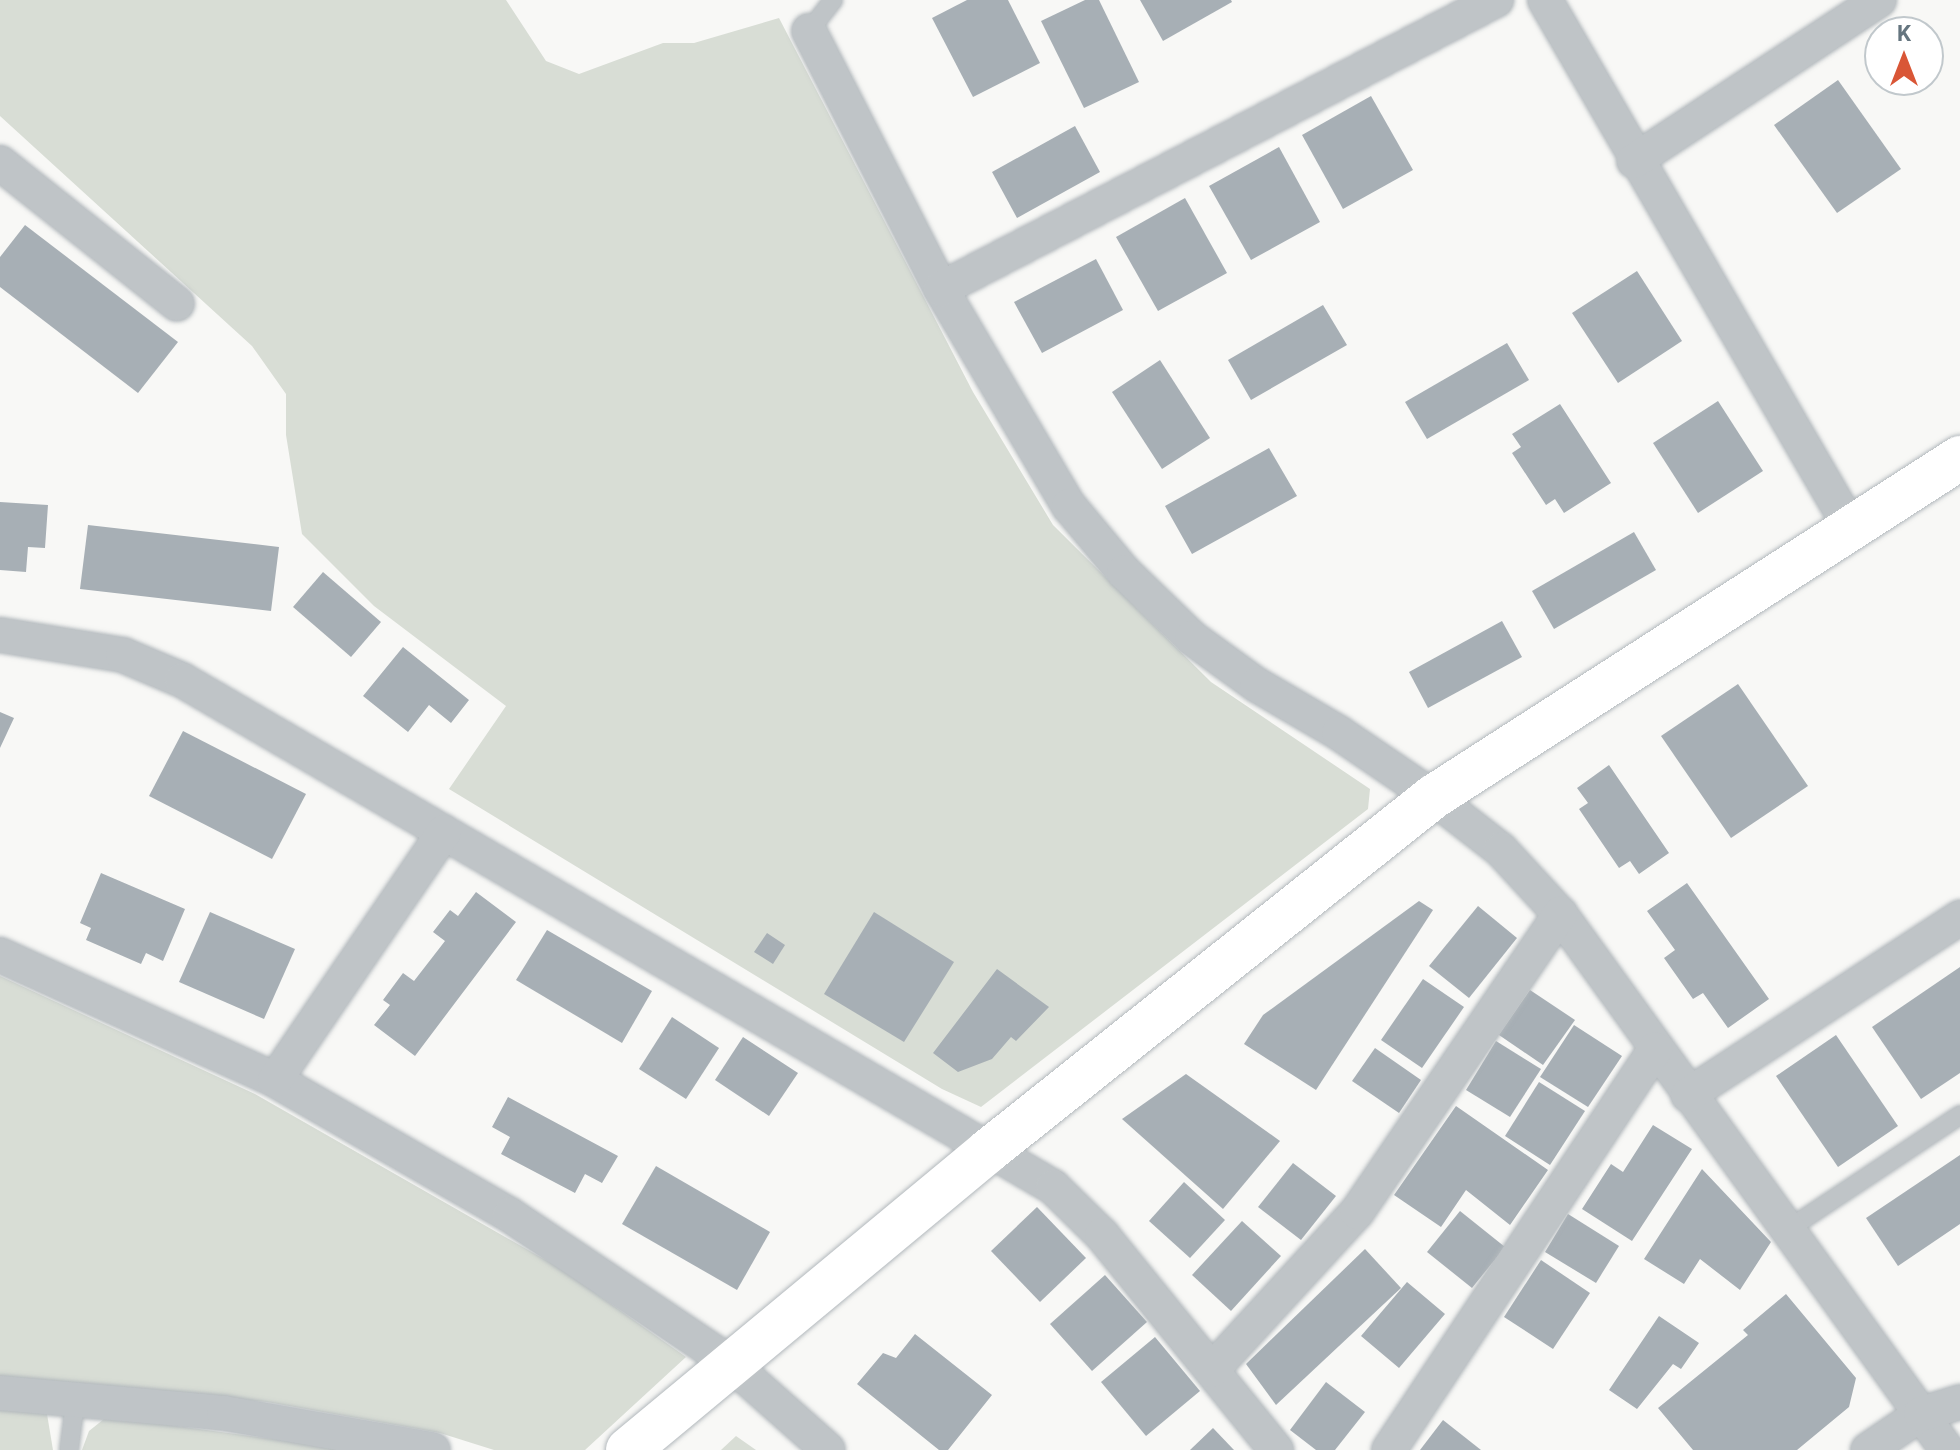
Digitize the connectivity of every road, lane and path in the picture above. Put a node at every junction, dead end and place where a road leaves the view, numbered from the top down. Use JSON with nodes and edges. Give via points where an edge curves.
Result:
{"nodes":[{"id":1,"x":833,"y":0,"type":"edge"},
{"id":2,"x":1496,"y":0,"type":"edge"},
{"id":3,"x":1545,"y":0,"type":"edge"},
{"id":4,"x":1879,"y":0,"type":"edge"},
{"id":5,"x":809,"y":31,"type":"joint"},
{"id":6,"x":1634,"y":161,"type":"junction"},
{"id":7,"x":0,"y":163,"type":"edge"},
{"id":8,"x":941,"y":289,"type":"junction"},
{"id":9,"x":177,"y":304,"type":"dead end"},
{"id":10,"x":1960,"y":458,"type":"edge"},
{"id":11,"x":1852,"y":530,"type":"junction"},
{"id":12,"x":0,"y":635,"type":"edge"},
{"id":13,"x":1433,"y":797,"type":"junction"},
{"id":14,"x":444,"y":832,"type":"junction"},
{"id":15,"x":1560,"y":914,"type":"junction"},
{"id":16,"x":1960,"y":918,"type":"edge"},
{"id":17,"x":0,"y":955,"type":"edge"},
{"id":18,"x":1655,"y":1049,"type":"junction"},
{"id":19,"x":275,"y":1080,"type":"junction"},
{"id":20,"x":1688,"y":1095,"type":"junction"},
{"id":21,"x":1960,"y":1115,"type":"edge"},
{"id":22,"x":988,"y":1151,"type":"junction"},
{"id":23,"x":1787,"y":1230,"type":"junction"},
{"id":24,"x":729,"y":1362,"type":"junction"},
{"id":25,"x":1212,"y":1370,"type":"junction"},
{"id":26,"x":0,"y":1393,"type":"edge"},
{"id":27,"x":1960,"y":1402,"type":"edge"},
{"id":28,"x":75,"y":1403,"type":"junction"},
{"id":29,"x":1921,"y":1414,"type":"junction"},
{"id":30,"x":69,"y":1450,"type":"edge"},
{"id":31,"x":433,"y":1450,"type":"edge"},
{"id":32,"x":628,"y":1450,"type":"edge"},
{"id":33,"x":828,"y":1450,"type":"edge"},
{"id":34,"x":1276,"y":1450,"type":"edge"},
{"id":35,"x":1389,"y":1450,"type":"edge"},
{"id":36,"x":1868,"y":1450,"type":"edge"},
{"id":37,"x":1947,"y":1450,"type":"edge"}],
"edges":[{"from":1,"to":5,"type":"lane"},
{"from":2,"to":8,"type":"street"},
{"from":3,"to":6,"type":"street"},
{"from":4,"to":6,"type":"street"},
{"from":5,"to":8,"type":"street"},
{"from":6,"to":11,"type":"street"},
{"from":7,"to":9,"type":"street"},
{"from":8,"to":13,"type":"street","via":[[1069,506],[1124,572],[1192,638]]},
{"from":10,"to":11,"type":"street"},
{"from":11,"to":13,"type":"street"},
{"from":12,"to":14,"type":"street","via":[[123,655],[182,680]]},
{"from":13,"to":15,"type":"street","via":[[1501,850]]},
{"from":13,"to":22,"type":"street"},
{"from":14,"to":19,"type":"street"},
{"from":14,"to":22,"type":"street"},
{"from":15,"to":18,"type":"street"},
{"from":15,"to":25,"type":"street","via":[[1357,1212]]},
{"from":16,"to":20,"type":"street"},
{"from":17,"to":19,"type":"street"},
{"from":18,"to":20,"type":"street"},
{"from":18,"to":35,"type":"street"},
{"from":19,"to":24,"type":"street","via":[[510,1215]]},
{"from":20,"to":23,"type":"street"},
{"from":21,"to":23,"type":"lane"},
{"from":22,"to":24,"type":"street"},
{"from":22,"to":25,"type":"street","via":[[1063,1197],[1102,1235]]},
{"from":23,"to":29,"type":"street"},
{"from":24,"to":32,"type":"street"},
{"from":24,"to":33,"type":"street"},
{"from":25,"to":34,"type":"street"},
{"from":26,"to":28,"type":"street"},
{"from":27,"to":29,"type":"street"},
{"from":28,"to":30,"type":"lane"},
{"from":28,"to":31,"type":"street","via":[[224,1413]]},
{"from":29,"to":36,"type":"street"},
{"from":29,"to":37,"type":"street"}]}
